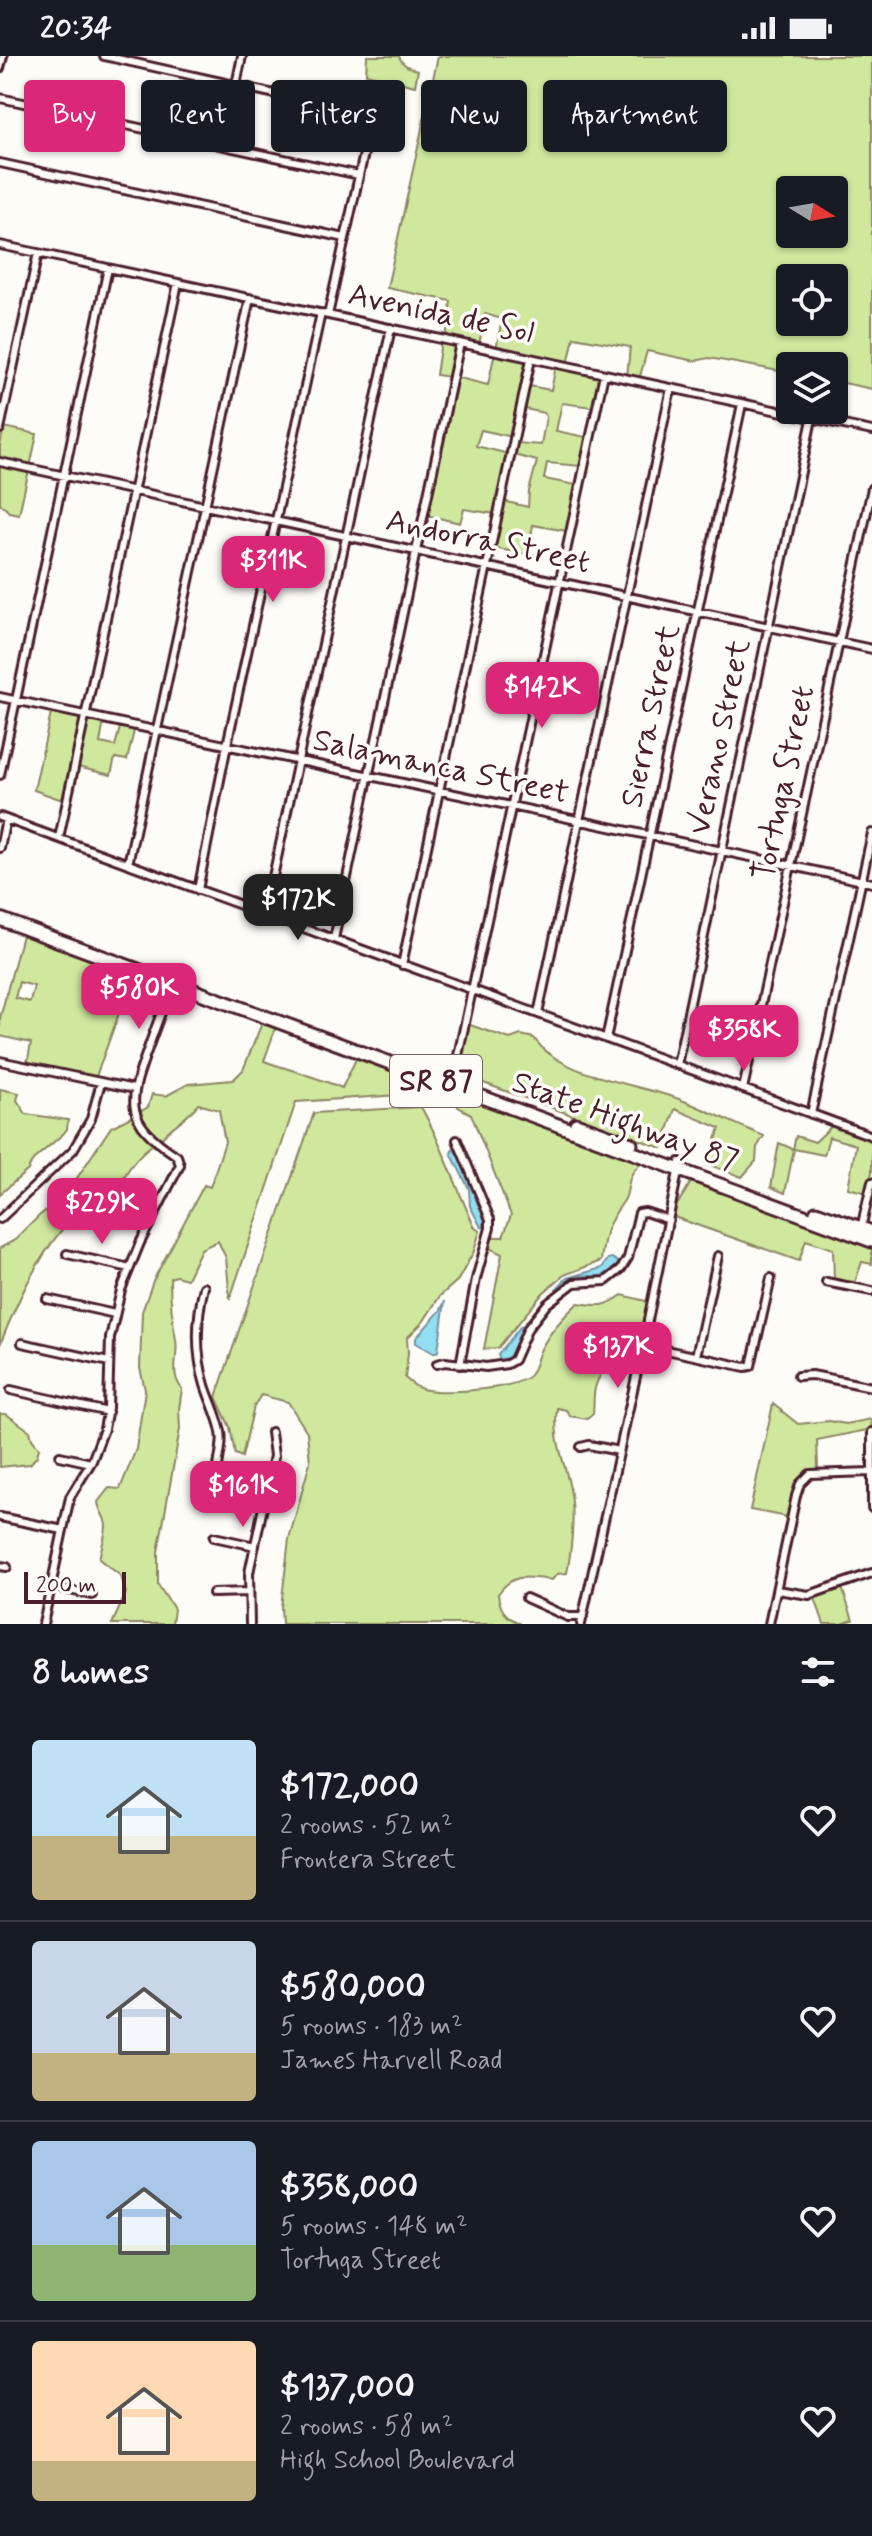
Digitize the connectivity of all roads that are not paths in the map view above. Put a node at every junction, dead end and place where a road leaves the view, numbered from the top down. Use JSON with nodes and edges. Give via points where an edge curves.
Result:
{"nodes":[{"id":1,"x":3,"y":56,"type":"edge"},
{"id":2,"x":104,"y":56,"type":"edge"},
{"id":3,"x":240,"y":56,"type":"edge"},
{"id":4,"x":0,"y":68,"type":"edge"},
{"id":5,"x":215,"y":80,"type":"edge"},
{"id":6,"x":235,"y":80,"type":"edge"},
{"id":7,"x":255,"y":89,"type":"edge"},
{"id":8,"x":0,"y":98,"type":"edge"},
{"id":9,"x":0,"y":163,"type":"edge"},
{"id":10,"x":359,"y":175,"type":"junction"},
{"id":11,"x":345,"y":238,"type":"junction"},
{"id":12,"x":0,"y":245,"type":"edge"},
{"id":13,"x":38,"y":253,"type":"junction"},
{"id":14,"x":108,"y":268,"type":"junction"},
{"id":15,"x":178,"y":283,"type":"junction"},
{"id":16,"x":250,"y":298,"type":"junction"},
{"id":17,"x":325,"y":314,"type":"junction"},
{"id":18,"x":391,"y":328,"type":"junction"},
{"id":19,"x":460,"y":343,"type":"junction"},
{"id":20,"x":531,"y":359,"type":"junction"},
{"id":21,"x":604,"y":374,"type":"junction"},
{"id":22,"x":671,"y":388,"type":"junction"},
{"id":23,"x":742,"y":404,"type":"junction"},
{"id":24,"x":776,"y":411,"type":"edge"},
{"id":25,"x":811,"y":424,"type":"edge"},
{"id":26,"x":837,"y":424,"type":"edge"},
{"id":27,"x":0,"y":429,"type":"edge"},
{"id":28,"x":872,"y":431,"type":"edge"},
{"id":29,"x":0,"y":462,"type":"edge"},
{"id":30,"x":64,"y":475,"type":"junction"},
{"id":31,"x":872,"y":488,"type":"edge"},
{"id":32,"x":134,"y":491,"type":"junction"},
{"id":33,"x":205,"y":506,"type":"junction"},
{"id":34,"x":276,"y":522,"type":"junction"},
{"id":35,"x":345,"y":536,"type":"junction"},
{"id":36,"x":416,"y":552,"type":"junction"},
{"id":37,"x":487,"y":567,"type":"junction"},
{"id":38,"x":558,"y":582,"type":"junction"},
{"id":39,"x":628,"y":597,"type":"junction"},
{"id":40,"x":698,"y":612,"type":"junction"},
{"id":41,"x":768,"y":627,"type":"junction"},
{"id":42,"x":839,"y":643,"type":"junction"},
{"id":43,"x":872,"y":649,"type":"edge"},
{"id":44,"x":0,"y":697,"type":"edge"},
{"id":45,"x":16,"y":700,"type":"junction"},
{"id":46,"x":86,"y":715,"type":"junction"},
{"id":47,"x":157,"y":730,"type":"junction"},
{"id":48,"x":227,"y":745,"type":"junction"},
{"id":49,"x":298,"y":760,"type":"junction"},
{"id":50,"x":0,"y":775,"type":"edge"},
{"id":51,"x":368,"y":775,"type":"junction"},
{"id":52,"x":438,"y":790,"type":"junction"},
{"id":53,"x":511,"y":806,"type":"junction"},
{"id":54,"x":3,"y":818,"type":"edge"},
{"id":55,"x":579,"y":821,"type":"junction"},
{"id":56,"x":872,"y":833,"type":"edge"},
{"id":57,"x":650,"y":835,"type":"junction"},
{"id":58,"x":59,"y":838,"type":"junction"},
{"id":59,"x":0,"y":848,"type":"edge"},
{"id":60,"x":721,"y":851,"type":"junction"},
{"id":61,"x":128,"y":864,"type":"junction"},
{"id":62,"x":791,"y":866,"type":"junction"},
{"id":63,"x":862,"y":881,"type":"junction"},
{"id":64,"x":872,"y":883,"type":"edge"},
{"id":65,"x":198,"y":890,"type":"junction"},
{"id":66,"x":0,"y":911,"type":"edge"},
{"id":67,"x":265,"y":914,"type":"junction"},
{"id":68,"x":0,"y":919,"type":"edge"},
{"id":69,"x":334,"y":939,"type":"junction"},
{"id":70,"x":104,"y":951,"type":"junction"},
{"id":71,"x":402,"y":965,"type":"junction"},
{"id":72,"x":173,"y":984,"type":"junction"},
{"id":73,"x":471,"y":990,"type":"junction"},
{"id":74,"x":235,"y":1003,"type":"junction"},
{"id":75,"x":538,"y":1014,"type":"junction"},
{"id":76,"x":606,"y":1039,"type":"junction"},
{"id":77,"x":380,"y":1060,"type":"junction"},
{"id":78,"x":0,"y":1061,"type":"edge"},
{"id":79,"x":677,"y":1065,"type":"junction"},
{"id":80,"x":453,"y":1079,"type":"junction"},
{"id":81,"x":101,"y":1082,"type":"junction"},
{"id":82,"x":134,"y":1089,"type":"junction"},
{"id":83,"x":743,"y":1089,"type":"junction"},
{"id":84,"x":811,"y":1114,"type":"junction"},
{"id":85,"x":535,"y":1117,"type":"junction"},
{"id":86,"x":872,"y":1136,"type":"edge"},
{"id":87,"x":457,"y":1140,"type":"dead end"},
{"id":88,"x":679,"y":1166,"type":"junction"},
{"id":89,"x":872,"y":1182,"type":"edge"},
{"id":90,"x":791,"y":1210,"type":"junction"},
{"id":91,"x":0,"y":1219,"type":"edge"},
{"id":92,"x":669,"y":1220,"type":"junction"},
{"id":93,"x":866,"y":1230,"type":"edge"},
{"id":94,"x":872,"y":1241,"type":"edge"},
{"id":95,"x":67,"y":1254,"type":"dead end"},
{"id":96,"x":718,"y":1256,"type":"dead end"},
{"id":97,"x":130,"y":1268,"type":"junction"},
{"id":98,"x":771,"y":1278,"type":"dead end"},
{"id":99,"x":826,"y":1282,"type":"dead end"},
{"id":100,"x":204,"y":1287,"type":"dead end"},
{"id":101,"x":872,"y":1291,"type":"edge"},
{"id":102,"x":47,"y":1299,"type":"dead end"},
{"id":103,"x":115,"y":1314,"type":"junction"},
{"id":104,"x":22,"y":1343,"type":"dead end"},
{"id":105,"x":643,"y":1345,"type":"junction"},
{"id":106,"x":696,"y":1356,"type":"junction"},
{"id":107,"x":109,"y":1362,"type":"junction"},
{"id":108,"x":437,"y":1364,"type":"dead end"},
{"id":109,"x":460,"y":1365,"type":"junction"},
{"id":110,"x":798,"y":1376,"type":"dead end"},
{"id":111,"x":872,"y":1387,"type":"edge"},
{"id":112,"x":11,"y":1390,"type":"dead end"},
{"id":113,"x":108,"y":1412,"type":"junction"},
{"id":114,"x":271,"y":1432,"type":"dead end"},
{"id":115,"x":872,"y":1432,"type":"edge"},
{"id":116,"x":581,"y":1447,"type":"dead end"},
{"id":117,"x":619,"y":1451,"type":"junction"},
{"id":118,"x":60,"y":1456,"type":"dead end"},
{"id":119,"x":91,"y":1463,"type":"junction"},
{"id":120,"x":871,"y":1472,"type":"edge"},
{"id":121,"x":266,"y":1496,"type":"junction"},
{"id":122,"x":872,"y":1508,"type":"edge"},
{"id":123,"x":0,"y":1517,"type":"edge"},
{"id":124,"x":63,"y":1530,"type":"junction"},
{"id":125,"x":214,"y":1537,"type":"dead end"},
{"id":126,"x":255,"y":1546,"type":"junction"},
{"id":127,"x":872,"y":1573,"type":"edge"},
{"id":128,"x":51,"y":1586,"type":"junction"},
{"id":129,"x":777,"y":1590,"type":"junction"},
{"id":130,"x":249,"y":1592,"type":"junction"},
{"id":131,"x":213,"y":1593,"type":"dead end"},
{"id":132,"x":92,"y":1595,"type":"dead end"},
{"id":133,"x":526,"y":1598,"type":"dead end"},
{"id":134,"x":582,"y":1621,"type":"edge"},
{"id":135,"x":43,"y":1624,"type":"edge"},
{"id":136,"x":250,"y":1624,"type":"edge"},
{"id":137,"x":769,"y":1624,"type":"edge"}],
"edges":[{"from":1,"to":4,"type":"street"},
{"from":2,"to":5,"type":"street"},
{"from":3,"to":6,"type":"street"},
{"from":7,"to":10,"type":"street","via":[[370,115]]},
{"from":8,"to":10,"type":"street"},
{"from":9,"to":11,"type":"street"},
{"from":10,"to":11,"type":"street"},
{"from":11,"to":17,"type":"street"},
{"from":12,"to":13,"type":"street","name":"Avenida de Sol"},
{"from":13,"to":14,"type":"street","name":"Avenida de Sol"},
{"from":13,"to":27,"type":"street"},
{"from":14,"to":15,"type":"street","name":"Avenida de Sol"},
{"from":14,"to":30,"type":"street"},
{"from":15,"to":16,"type":"street","name":"Avenida de Sol"},
{"from":15,"to":32,"type":"street"},
{"from":16,"to":17,"type":"street","name":"Avenida de Sol"},
{"from":16,"to":33,"type":"street"},
{"from":17,"to":18,"type":"street","name":"Avenida de Sol"},
{"from":17,"to":34,"type":"street"},
{"from":18,"to":19,"type":"street","name":"Avenida de Sol"},
{"from":18,"to":35,"type":"street"},
{"from":19,"to":20,"type":"street","name":"Avenida de Sol"},
{"from":19,"to":36,"type":"street"},
{"from":20,"to":21,"type":"street","name":"Avenida de Sol"},
{"from":20,"to":37,"type":"street"},
{"from":21,"to":22,"type":"street","name":"Avenida de Sol"},
{"from":21,"to":38,"type":"street"},
{"from":22,"to":23,"type":"street","name":"Avenida de Sol"},
{"from":22,"to":39,"type":"street"},
{"from":23,"to":24,"type":"street","name":"Avenida de Sol"},
{"from":23,"to":40,"type":"street","name":"Sierra Street"},
{"from":25,"to":41,"type":"street","name":"Verano Street"},
{"from":26,"to":28,"type":"street","name":"Avenida de Sol"},
{"from":29,"to":30,"type":"street","name":"Andorra Street"},
{"from":30,"to":32,"type":"street","name":"Andorra Street"},
{"from":30,"to":45,"type":"street"},
{"from":31,"to":42,"type":"street","name":"Tortuga Street"},
{"from":32,"to":33,"type":"street","name":"Andorra Street"},
{"from":32,"to":46,"type":"street"},
{"from":33,"to":34,"type":"street","name":"Andorra Street"},
{"from":33,"to":47,"type":"street"},
{"from":34,"to":35,"type":"street","name":"Andorra Street"},
{"from":34,"to":48,"type":"street"},
{"from":35,"to":36,"type":"street","name":"Andorra Street"},
{"from":35,"to":49,"type":"street"},
{"from":36,"to":37,"type":"street","name":"Andorra Street"},
{"from":36,"to":51,"type":"street"},
{"from":37,"to":38,"type":"street","name":"Andorra Street"},
{"from":37,"to":52,"type":"street"},
{"from":38,"to":39,"type":"street","name":"Andorra Street"},
{"from":38,"to":53,"type":"street"},
{"from":39,"to":40,"type":"street","name":"Andorra Street"},
{"from":39,"to":55,"type":"street"},
{"from":40,"to":41,"type":"street","name":"Andorra Street"},
{"from":40,"to":57,"type":"street","name":"Sierra Street"},
{"from":41,"to":42,"type":"street","name":"Andorra Street"},
{"from":41,"to":60,"type":"street","name":"Verano Street"},
{"from":42,"to":43,"type":"street","name":"Andorra Street"},
{"from":42,"to":62,"type":"street","name":"Tortuga Street"},
{"from":44,"to":45,"type":"street","name":"Salamanca Street"},
{"from":45,"to":46,"type":"street","name":"Salamanca Street"},
{"from":45,"to":50,"type":"street"},
{"from":46,"to":47,"type":"street","name":"Salamanca Street"},
{"from":46,"to":58,"type":"street"},
{"from":47,"to":48,"type":"street","name":"Salamanca Street"},
{"from":47,"to":61,"type":"street"},
{"from":48,"to":49,"type":"street","name":"Salamanca Street"},
{"from":48,"to":65,"type":"street"},
{"from":49,"to":51,"type":"street","name":"Salamanca Street"},
{"from":49,"to":67,"type":"street"},
{"from":51,"to":52,"type":"street","name":"Salamanca Street"},
{"from":51,"to":69,"type":"street"},
{"from":52,"to":53,"type":"street","name":"Salamanca Street"},
{"from":52,"to":71,"type":"street"},
{"from":53,"to":55,"type":"street","name":"Salamanca Street"},
{"from":53,"to":73,"type":"street"},
{"from":54,"to":58,"type":"street"},
{"from":54,"to":59,"type":"street"},
{"from":55,"to":57,"type":"street","name":"Salamanca Street"},
{"from":55,"to":75,"type":"street"},
{"from":56,"to":63,"type":"street"},
{"from":57,"to":60,"type":"street","name":"Salamanca Street"},
{"from":57,"to":76,"type":"street","name":"Sierra Street"},
{"from":58,"to":61,"type":"street"},
{"from":60,"to":62,"type":"street","name":"Salamanca Street"},
{"from":60,"to":79,"type":"street","name":"Verano Street"},
{"from":61,"to":65,"type":"street"},
{"from":62,"to":63,"type":"street","name":"Salamanca Street"},
{"from":62,"to":83,"type":"street","name":"Tortuga Street"},
{"from":63,"to":64,"type":"street","name":"Salamanca Street"},
{"from":63,"to":84,"type":"street"},
{"from":65,"to":67,"type":"street"},
{"from":66,"to":70,"type":"highway","number":"SR 87"},
{"from":67,"to":69,"type":"street"},
{"from":68,"to":72,"type":"highway","name":"State Highway 87","number":"SR 87"},
{"from":69,"to":71,"type":"street"},
{"from":70,"to":72,"type":"street"},
{"from":70,"to":74,"type":"highway","number":"SR 87"},
{"from":71,"to":73,"type":"street"},
{"from":72,"to":74,"type":"highway","name":"State Highway 87","number":"SR 87"},
{"from":72,"to":82,"type":"street"},
{"from":73,"to":75,"type":"street"},
{"from":73,"to":80,"type":"street"},
{"from":74,"to":77,"type":"highway","name":"State Highway 87","number":"SR 87"},
{"from":74,"to":80,"type":"highway","number":"SR 87"},
{"from":75,"to":76,"type":"street"},
{"from":76,"to":79,"type":"street"},
{"from":77,"to":80,"type":"street"},
{"from":77,"to":85,"type":"highway","name":"State Highway 87","number":"SR 87"},
{"from":78,"to":81,"type":"street"},
{"from":79,"to":83,"type":"street"},
{"from":80,"to":85,"type":"street"},
{"from":80,"to":88,"type":"highway","number":"SR 87"},
{"from":81,"to":82,"type":"street"},
{"from":81,"to":91,"type":"street","via":[[91,1119],[73,1150]]},
{"from":82,"to":97,"type":"street","via":[[140,1120],[180,1165]]},
{"from":83,"to":84,"type":"street"},
{"from":84,"to":86,"type":"street"},
{"from":85,"to":88,"type":"highway","name":"State Highway 87","number":"SR 87"},
{"from":87,"to":109,"type":"street","via":[[490,1219]]},
{"from":88,"to":90,"type":"highway","name":"State Highway 87","number":"SR 87"},
{"from":88,"to":92,"type":"street"},
{"from":88,"to":93,"type":"highway","number":"SR 87"},
{"from":89,"to":93,"type":"street"},
{"from":90,"to":93,"type":"street"},
{"from":90,"to":94,"type":"highway","name":"State Highway 87","number":"SR 87"},
{"from":92,"to":105,"type":"street"},
{"from":92,"to":109,"type":"street","via":[[639,1213],[621,1269],[606,1281],[574,1283],[547,1304],[528,1328],[514,1360],[500,1366]]},
{"from":95,"to":97,"type":"street"},
{"from":96,"to":106,"type":"street"},
{"from":97,"to":103,"type":"street"},
{"from":98,"to":106,"type":"street","via":[[752,1363]]},
{"from":99,"to":101,"type":"street"},
{"from":100,"to":121,"type":"street","via":[[197,1344],[222,1435],[218,1479],[222,1487]]},
{"from":102,"to":103,"type":"street"},
{"from":103,"to":107,"type":"street"},
{"from":104,"to":107,"type":"street"},
{"from":105,"to":106,"type":"street"},
{"from":105,"to":117,"type":"street"},
{"from":107,"to":113,"type":"street"},
{"from":108,"to":109,"type":"street"},
{"from":110,"to":111,"type":"street"},
{"from":112,"to":113,"type":"street"},
{"from":113,"to":119,"type":"street"},
{"from":114,"to":121,"type":"street","via":[[274,1452]]},
{"from":115,"to":120,"type":"street"},
{"from":116,"to":117,"type":"street"},
{"from":117,"to":134,"type":"street"},
{"from":118,"to":119,"type":"street"},
{"from":119,"to":124,"type":"street","via":[[70,1497]]},
{"from":120,"to":122,"type":"street"},
{"from":120,"to":129,"type":"street","via":[[816,1472],[803,1480]]},
{"from":121,"to":126,"type":"street"},
{"from":123,"to":124,"type":"street"},
{"from":124,"to":128,"type":"street"},
{"from":125,"to":126,"type":"street"},
{"from":126,"to":130,"type":"street"},
{"from":127,"to":129,"type":"street","via":[[815,1594]]},
{"from":128,"to":132,"type":"street"},
{"from":128,"to":135,"type":"street"},
{"from":129,"to":137,"type":"street"},
{"from":130,"to":131,"type":"street"},
{"from":130,"to":136,"type":"street"},
{"from":133,"to":134,"type":"street"}]}
